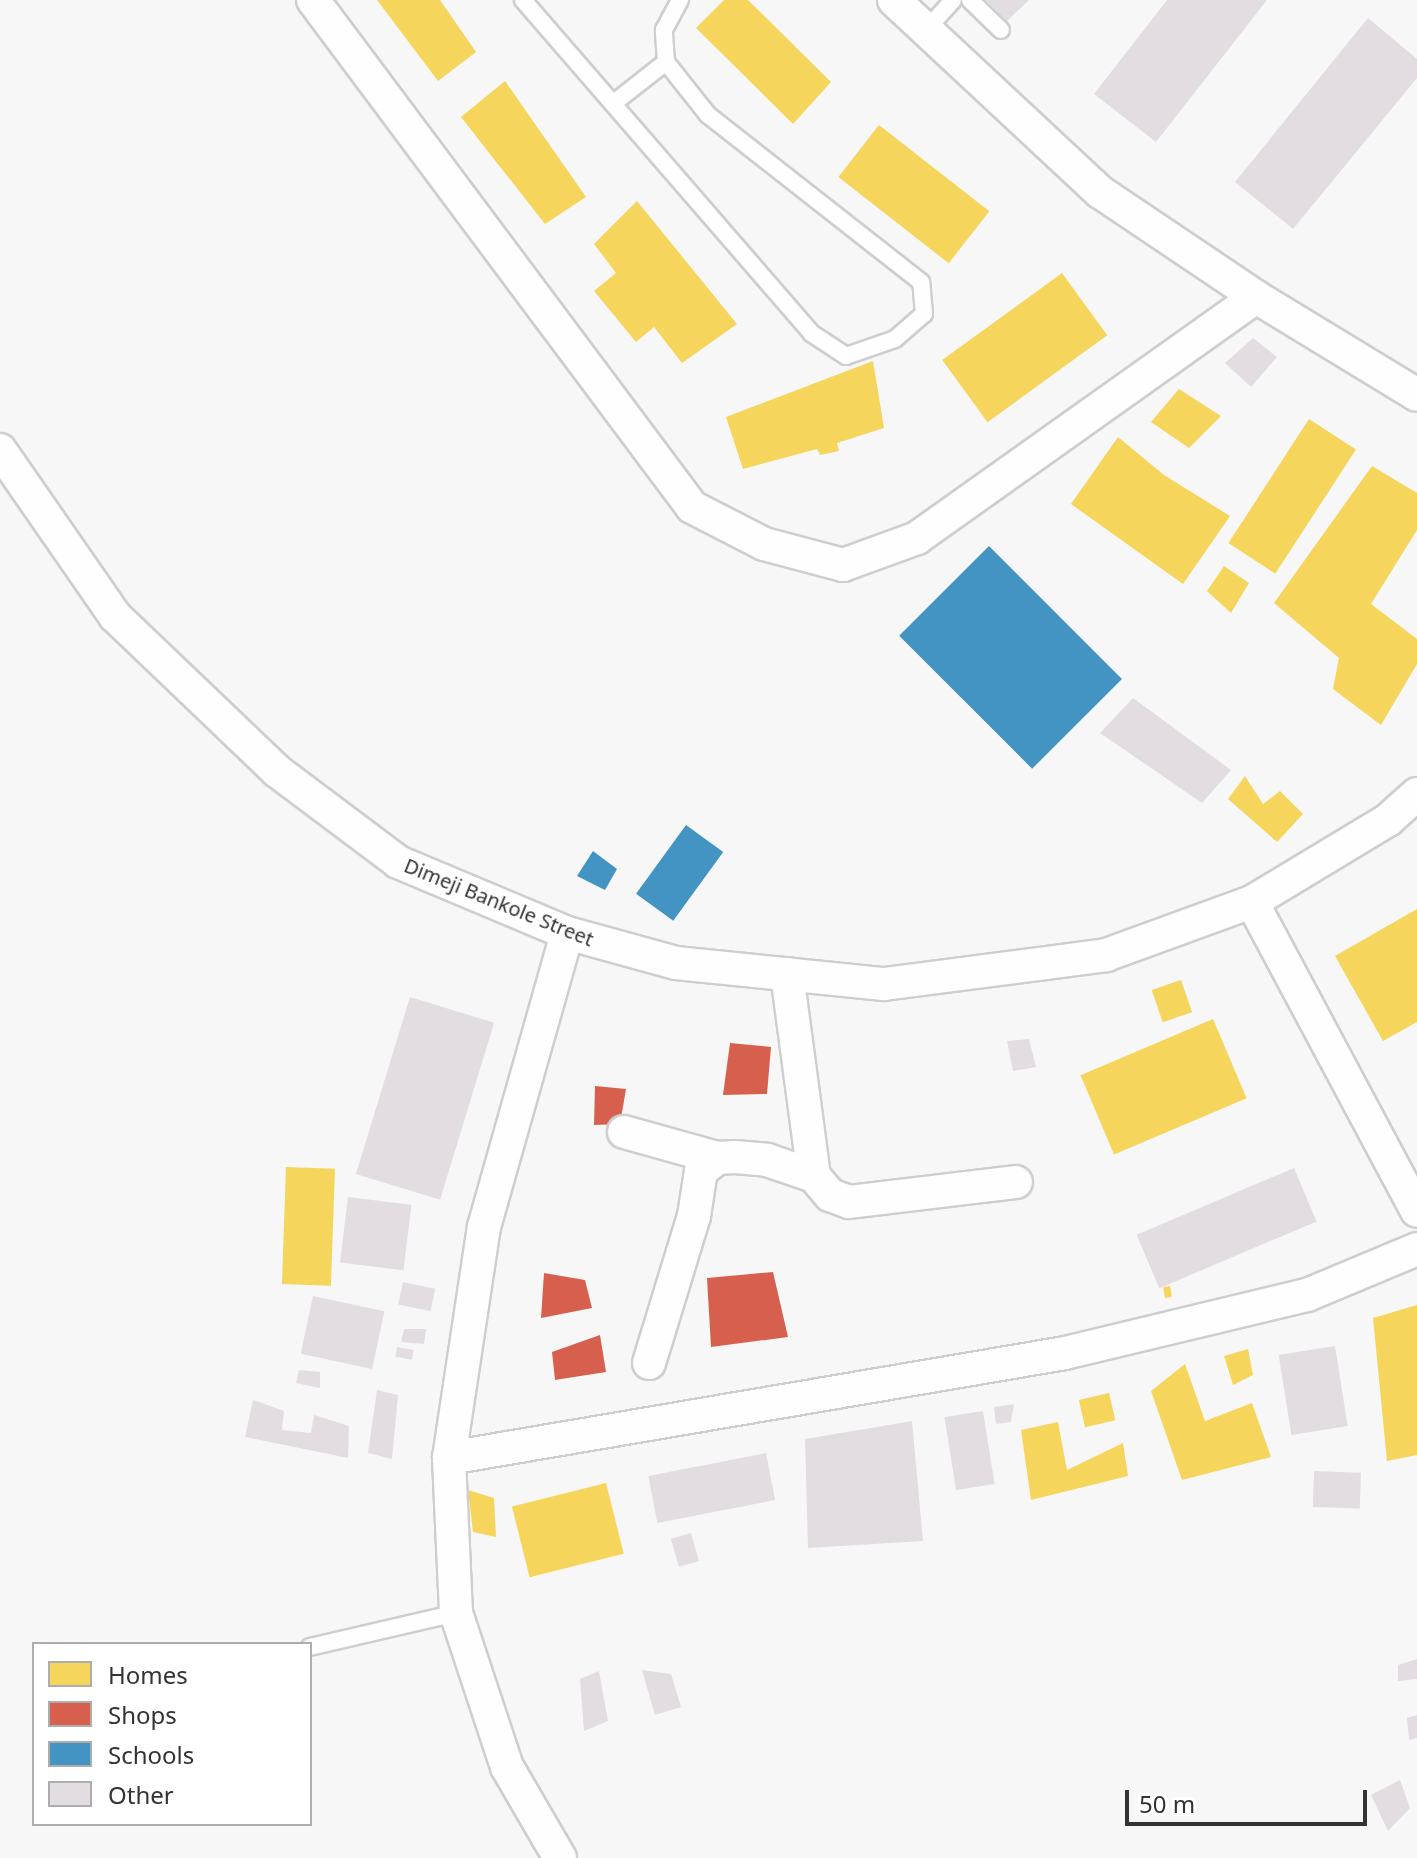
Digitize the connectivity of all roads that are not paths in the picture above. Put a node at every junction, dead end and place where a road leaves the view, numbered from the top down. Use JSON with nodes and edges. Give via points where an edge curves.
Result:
{"nodes":[{"id":1,"x":313,"y":0,"type":"edge"},
{"id":2,"x":523,"y":0,"type":"edge"},
{"id":3,"x":680,"y":0,"type":"edge"},
{"id":4,"x":894,"y":0,"type":"edge"},
{"id":5,"x":953,"y":0,"type":"edge"},
{"id":6,"x":970,"y":0,"type":"edge"},
{"id":7,"x":926,"y":30,"type":"junction"},
{"id":8,"x":1001,"y":30,"type":"dead end"},
{"id":9,"x":666,"y":62,"type":"junction"},
{"id":10,"x":615,"y":102,"type":"junction"},
{"id":11,"x":1256,"y":297,"type":"junction"},
{"id":12,"x":1417,"y":395,"type":"edge"},
{"id":13,"x":0,"y":450,"type":"edge"},
{"id":14,"x":1417,"y":794,"type":"edge"},
{"id":15,"x":1252,"y":902,"type":"junction"},
{"id":16,"x":567,"y":933,"type":"junction"},
{"id":17,"x":787,"y":974,"type":"junction"},
{"id":18,"x":624,"y":1132,"type":"dead end"},
{"id":19,"x":717,"y":1158,"type":"junction"},
{"id":20,"x":814,"y":1176,"type":"junction"},
{"id":21,"x":1016,"y":1182,"type":"dead end"},
{"id":22,"x":1417,"y":1211,"type":"edge"},
{"id":23,"x":1417,"y":1249,"type":"edge"},
{"id":24,"x":649,"y":1363,"type":"dead end"},
{"id":25,"x":449,"y":1458,"type":"junction"},
{"id":26,"x":456,"y":1613,"type":"junction"},
{"id":27,"x":312,"y":1647,"type":"edge"},
{"id":28,"x":560,"y":1858,"type":"edge"}],
"edges":[{"from":1,"to":11,"type":"street","via":[[692,507],[764,544],[843,565],[917,538]]},
{"from":2,"to":10,"type":"lane"},
{"from":3,"to":9,"type":"lane","via":[[664,30]]},
{"from":4,"to":7,"type":"street"},
{"from":5,"to":7,"type":"lane"},
{"from":6,"to":8,"type":"lane"},
{"from":7,"to":11,"type":"street","via":[[1100,192]]},
{"from":9,"to":10,"type":"lane"},
{"from":9,"to":10,"type":"lane","via":[[708,115],[921,282],[924,314],[895,339],[846,356],[811,333]]},
{"from":11,"to":12,"type":"street"},
{"from":13,"to":16,"type":"street","name":"Dimeji Bankole Street","via":[[115,616],[277,771],[398,862]]},
{"from":14,"to":15,"type":"street","name":"Dimeji Bankole Street","via":[[1388,820]]},
{"from":15,"to":17,"type":"street","name":"Dimeji Bankole Street","via":[[1106,955],[884,984]]},
{"from":15,"to":22,"type":"street"},
{"from":16,"to":17,"type":"street","name":"Dimeji Bankole Street","via":[[676,963]]},
{"from":16,"to":25,"type":"street","via":[[484,1227]]},
{"from":17,"to":20,"type":"street"},
{"from":18,"to":19,"type":"street"},
{"from":19,"to":20,"type":"street","via":[[767,1160]]},
{"from":19,"to":24,"type":"street","via":[[701,1171],[694,1216]]},
{"from":20,"to":21,"type":"street","via":[[830,1195],[849,1202]]},
{"from":23,"to":25,"type":"street","via":[[1307,1295],[1065,1353]]},
{"from":25,"to":26,"type":"street"},
{"from":26,"to":27,"type":"lane"},
{"from":26,"to":28,"type":"street","via":[[507,1767]]}]}
